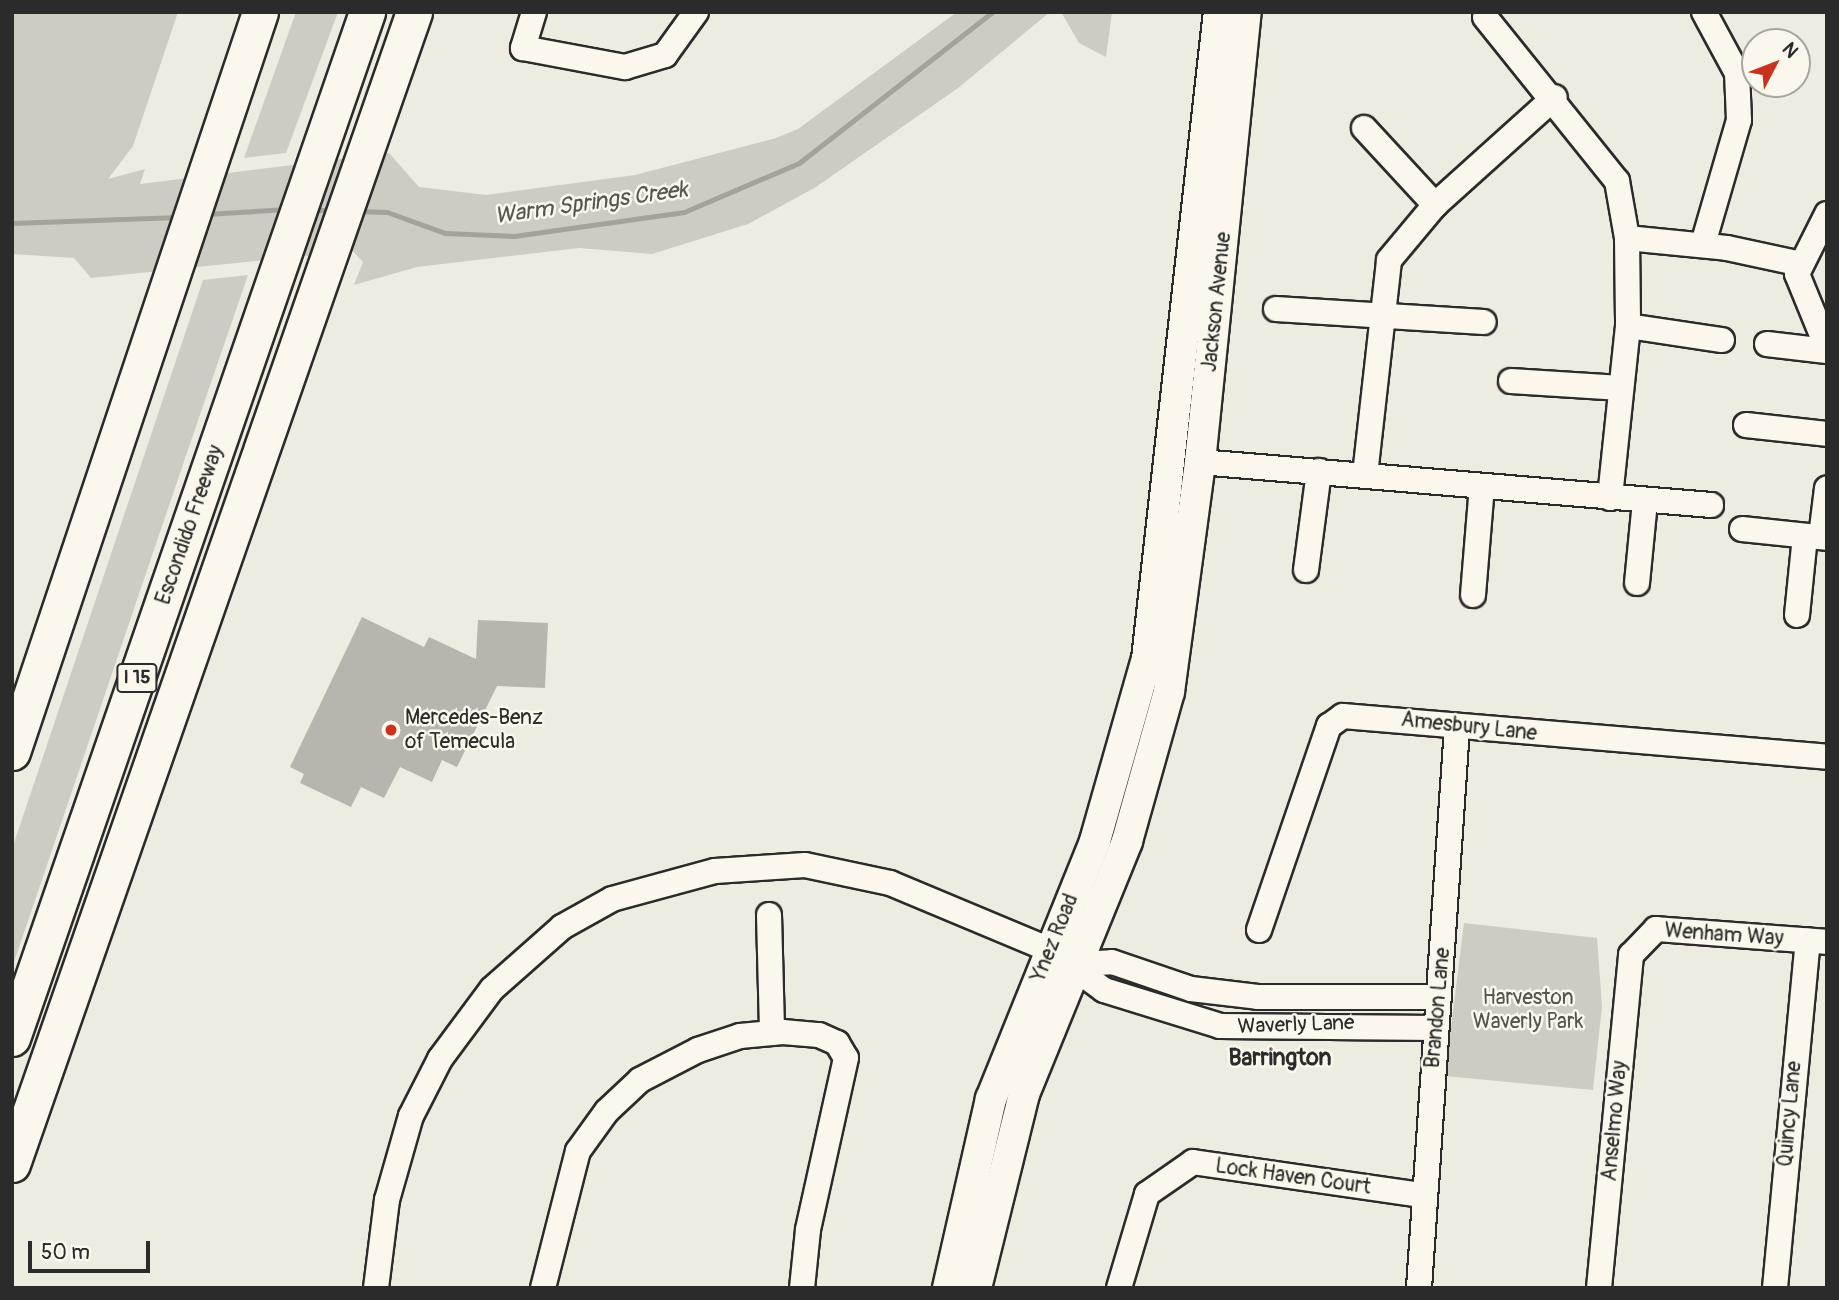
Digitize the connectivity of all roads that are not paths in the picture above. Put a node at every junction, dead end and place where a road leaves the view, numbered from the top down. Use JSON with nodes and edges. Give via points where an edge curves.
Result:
{"nodes":[{"id":1,"x":262,"y":12,"type":"edge"},
{"id":2,"x":367,"y":12,"type":"edge"},
{"id":3,"x":414,"y":12,"type":"edge"},
{"id":4,"x":534,"y":12,"type":"edge"},
{"id":5,"x":696,"y":12,"type":"edge"},
{"id":6,"x":1219,"y":12,"type":"edge"},
{"id":7,"x":1246,"y":12,"type":"edge"},
{"id":8,"x":1704,"y":12,"type":"edge"},
{"id":9,"x":1485,"y":17,"type":"dead end"},
{"id":10,"x":1555,"y":97,"type":"junction"},
{"id":11,"x":1364,"y":128,"type":"dead end"},
{"id":12,"x":1435,"y":205,"type":"junction"},
{"id":13,"x":1827,"y":214,"type":"edge"},
{"id":14,"x":1706,"y":235,"type":"junction"},
{"id":15,"x":1627,"y":238,"type":"junction"},
{"id":16,"x":1799,"y":269,"type":"junction"},
{"id":17,"x":1276,"y":309,"type":"dead end"},
{"id":18,"x":1201,"y":316,"type":"junction"},
{"id":19,"x":1380,"y":318,"type":"junction"},
{"id":20,"x":1483,"y":322,"type":"dead end"},
{"id":21,"x":1628,"y":326,"type":"junction"},
{"id":22,"x":1722,"y":340,"type":"dead end"},
{"id":23,"x":1767,"y":344,"type":"dead end"},
{"id":24,"x":1827,"y":349,"type":"edge"},
{"id":25,"x":1511,"y":381,"type":"dead end"},
{"id":26,"x":1621,"y":388,"type":"junction"},
{"id":27,"x":1746,"y":425,"type":"dead end"},
{"id":28,"x":1827,"y":434,"type":"edge"},
{"id":29,"x":1200,"y":462,"type":"junction"},
{"id":30,"x":1319,"y":471,"type":"junction"},
{"id":31,"x":1365,"y":475,"type":"junction"},
{"id":32,"x":1482,"y":486,"type":"junction"},
{"id":33,"x":1827,"y":488,"type":"edge"},
{"id":34,"x":1610,"y":498,"type":"junction"},
{"id":35,"x":1645,"y":501,"type":"junction"},
{"id":36,"x":1711,"y":505,"type":"dead end"},
{"id":37,"x":1742,"y":529,"type":"dead end"},
{"id":38,"x":1818,"y":537,"type":"edge"},
{"id":39,"x":1306,"y":570,"type":"dead end"},
{"id":40,"x":1637,"y":583,"type":"dead end"},
{"id":41,"x":1172,"y":589,"type":"junction"},
{"id":42,"x":1473,"y":595,"type":"dead end"},
{"id":43,"x":1797,"y":615,"type":"dead end"},
{"id":44,"x":1457,"y":728,"type":"junction"},
{"id":45,"x":12,"y":752,"type":"edge"},
{"id":46,"x":1827,"y":757,"type":"edge"},
{"id":47,"x":769,"y":915,"type":"dead end"},
{"id":48,"x":1259,"y":930,"type":"dead end"},
{"id":49,"x":1817,"y":942,"type":"edge"},
{"id":50,"x":1050,"y":950,"type":"junction"},
{"id":51,"x":1630,"y":955,"type":"joint"},
{"id":52,"x":1077,"y":964,"type":"junction"},
{"id":53,"x":1439,"y":997,"type":"junction"},
{"id":54,"x":1436,"y":1028,"type":"junction"},
{"id":55,"x":772,"y":1033,"type":"junction"},
{"id":56,"x":12,"y":1038,"type":"edge"},
{"id":57,"x":12,"y":1164,"type":"edge"},
{"id":58,"x":1422,"y":1195,"type":"junction"},
{"id":59,"x":376,"y":1288,"type":"edge"},
{"id":60,"x":543,"y":1288,"type":"edge"},
{"id":61,"x":802,"y":1288,"type":"edge"},
{"id":62,"x":948,"y":1288,"type":"edge"},
{"id":63,"x":976,"y":1288,"type":"edge"},
{"id":64,"x":1119,"y":1288,"type":"edge"},
{"id":65,"x":1419,"y":1288,"type":"edge"},
{"id":66,"x":1599,"y":1288,"type":"edge"},
{"id":67,"x":1775,"y":1288,"type":"edge"}],
"edges":[{"from":1,"to":45,"type":"highway"},
{"from":2,"to":56,"type":"highway","name":"Escondido Freeway","number":"I 15"},
{"from":3,"to":57,"type":"highway"},
{"from":4,"to":5,"type":"street","via":[[523,48],[625,66],[665,55]]},
{"from":6,"to":18,"type":"main road","name":"Jackson Avenue"},
{"from":7,"to":18,"type":"main road","name":"Jackson Avenue"},
{"from":8,"to":14,"type":"street","via":[[1737,73],[1739,120]]},
{"from":9,"to":10,"type":"street"},
{"from":10,"to":12,"type":"street"},
{"from":10,"to":15,"type":"street","via":[[1617,181]]},
{"from":11,"to":12,"type":"street"},
{"from":12,"to":19,"type":"street","via":[[1389,260]]},
{"from":13,"to":16,"type":"street"},
{"from":14,"to":15,"type":"street"},
{"from":14,"to":16,"type":"street"},
{"from":15,"to":21,"type":"street"},
{"from":16,"to":24,"type":"street"},
{"from":17,"to":19,"type":"street"},
{"from":18,"to":29,"type":"main road","name":"Jackson Avenue"},
{"from":18,"to":41,"type":"main road","name":"Jackson Avenue"},
{"from":19,"to":20,"type":"street"},
{"from":19,"to":31,"type":"street"},
{"from":21,"to":22,"type":"street"},
{"from":21,"to":26,"type":"street"},
{"from":23,"to":24,"type":"street"},
{"from":25,"to":26,"type":"street"},
{"from":26,"to":34,"type":"street"},
{"from":27,"to":28,"type":"street"},
{"from":29,"to":30,"type":"street"},
{"from":29,"to":41,"type":"main road","name":"Jackson Avenue"},
{"from":30,"to":31,"type":"street"},
{"from":30,"to":39,"type":"street"},
{"from":31,"to":32,"type":"street"},
{"from":32,"to":34,"type":"street"},
{"from":32,"to":42,"type":"street"},
{"from":33,"to":38,"type":"street"},
{"from":34,"to":35,"type":"street"},
{"from":35,"to":36,"type":"street"},
{"from":35,"to":40,"type":"street"},
{"from":37,"to":38,"type":"street"},
{"from":38,"to":43,"type":"street"},
{"from":41,"to":50,"type":"main road","name":"Ynez Road","via":[[1120,769]]},
{"from":41,"to":52,"type":"main road","name":"Ynez Road","via":[[1169,692],[1140,799]]},
{"from":44,"to":46,"type":"street","name":"Amesbury Lane"},
{"from":44,"to":48,"type":"street","name":"Amesbury Lane","via":[[1362,714],[1329,726]]},
{"from":44,"to":53,"type":"street","name":"Brandon Lane"},
{"from":47,"to":55,"type":"street"},
{"from":49,"to":51,"type":"street","name":"Wenham Way","via":[[1656,929]]},
{"from":49,"to":67,"type":"street","name":"Quincy Lane"},
{"from":50,"to":52,"type":"street"},
{"from":50,"to":59,"type":"street","via":[[933,898],[805,865],[715,871],[612,899],[562,927],[509,971],[440,1059],[399,1153]]},
{"from":50,"to":62,"type":"main road","name":"Ynez Road","via":[[991,1099]]},
{"from":51,"to":66,"type":"street","name":"Anselmo Way"},
{"from":52,"to":53,"type":"street","name":"Waverly Lane","via":[[1112,962],[1191,989],[1258,997]]},
{"from":52,"to":54,"type":"street","name":"Waverly Lane","via":[[1104,990],[1220,1026]]},
{"from":52,"to":63,"type":"main road","name":"Ynez Road","via":[[1020,1107]]},
{"from":53,"to":54,"type":"street","name":"Brandon Lane"},
{"from":54,"to":58,"type":"street","name":"Brandon Lane"},
{"from":55,"to":60,"type":"street","via":[[698,1050],[640,1080],[607,1111],[578,1151]]},
{"from":55,"to":61,"type":"street","via":[[819,1035],[837,1043],[846,1058],[808,1230]]},
{"from":58,"to":64,"type":"street","name":"Lock Haven Court","via":[[1193,1162],[1147,1194]]},
{"from":58,"to":65,"type":"street","name":"Brandon Lane"}]}
